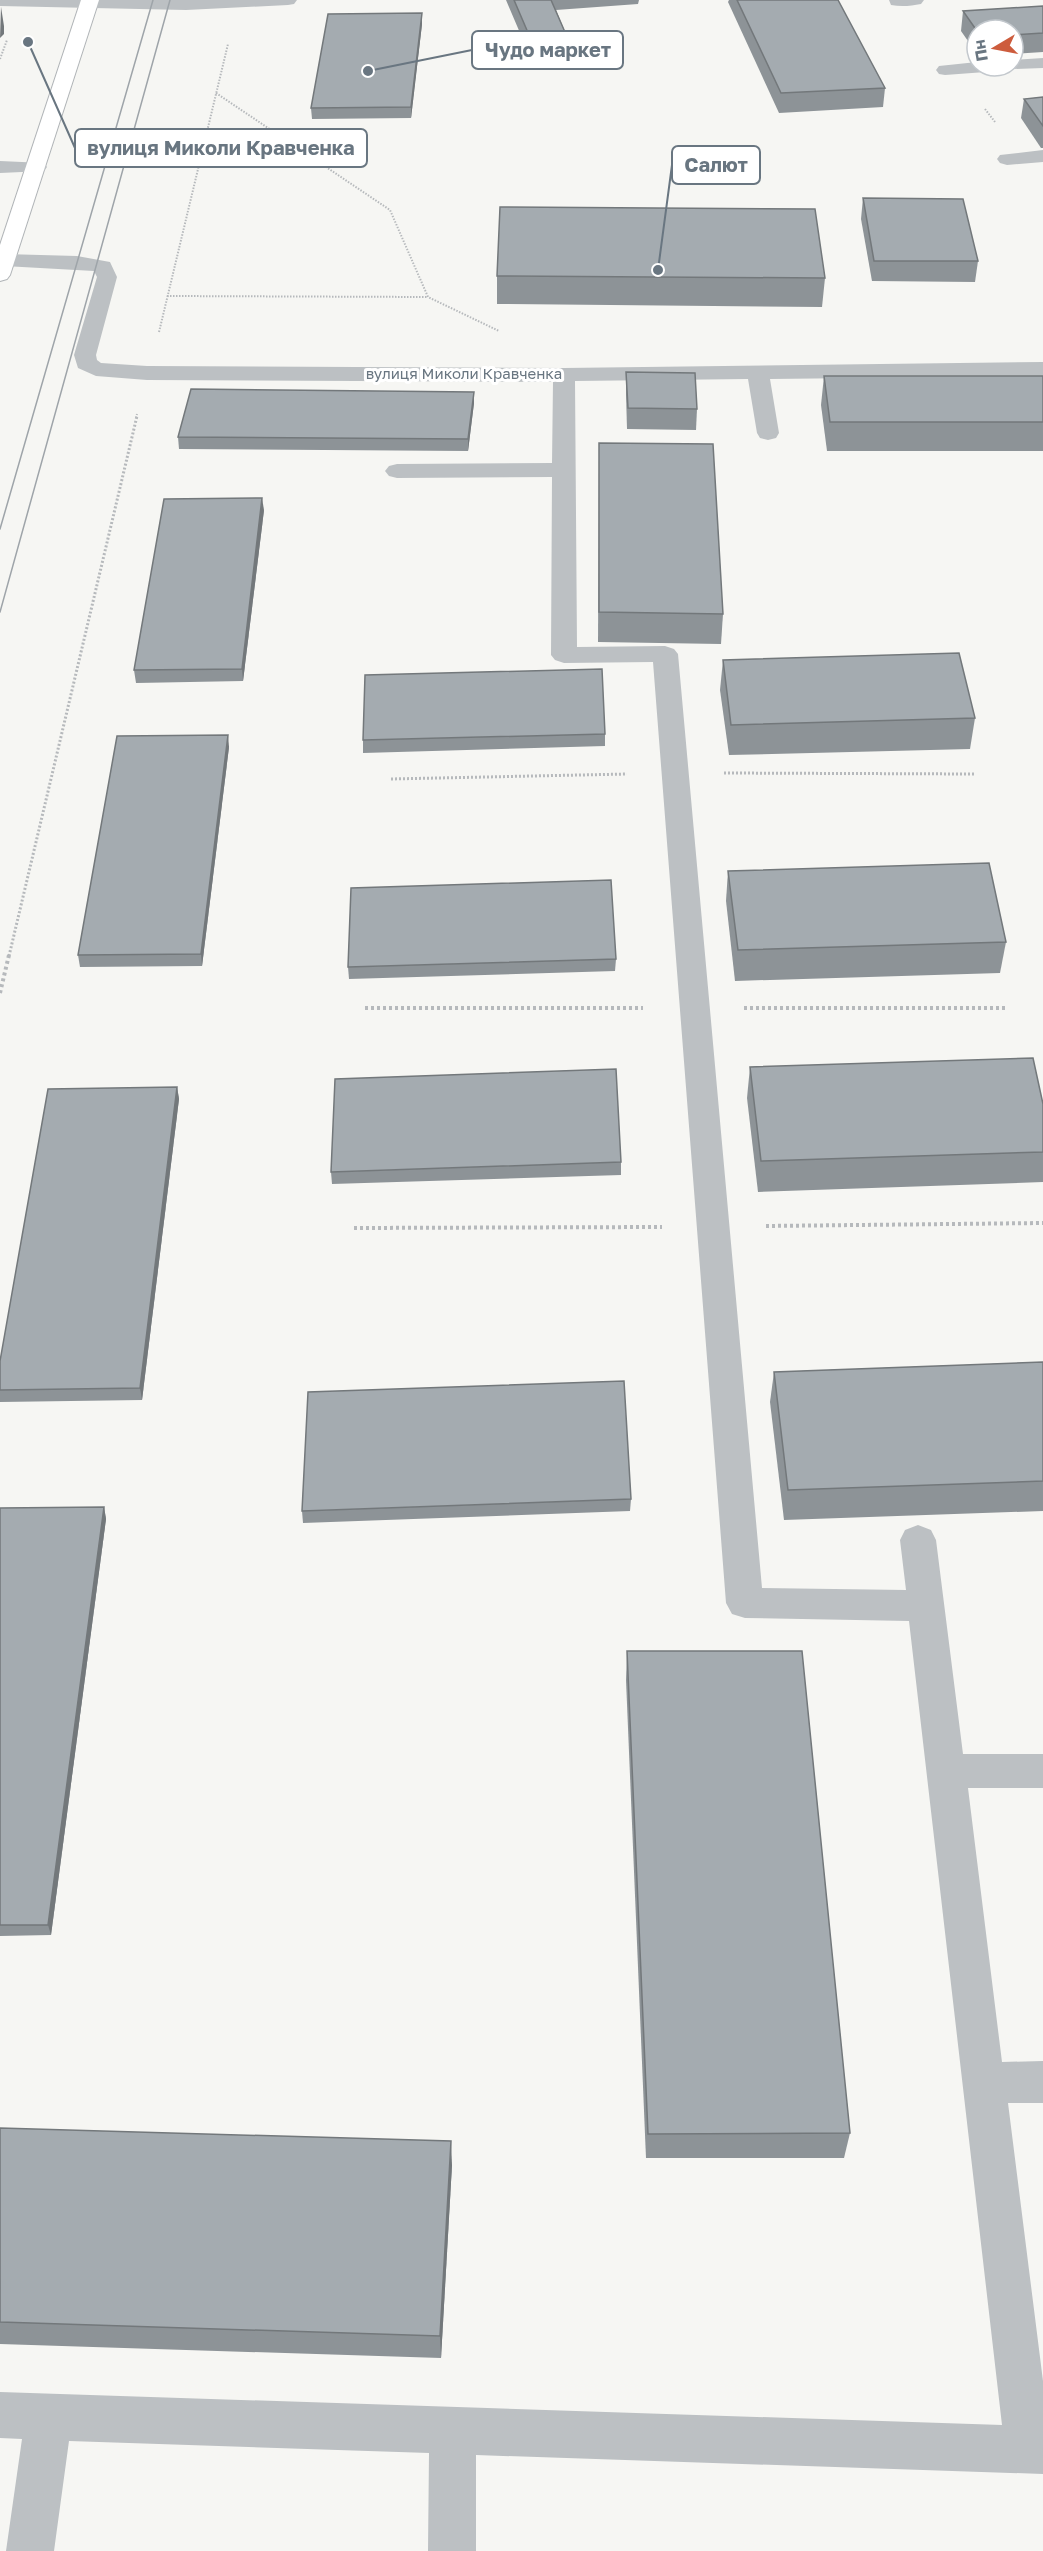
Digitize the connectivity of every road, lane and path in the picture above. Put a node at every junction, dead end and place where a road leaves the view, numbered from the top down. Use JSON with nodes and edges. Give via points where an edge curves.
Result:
{"nodes":[{"id":1,"x":288,"y":0,"type":"edge"},
{"id":2,"x":915,"y":0,"type":"edge"},
{"id":3,"x":0,"y":1,"type":"edge"},
{"id":4,"x":22,"y":1,"type":"edge"},
{"id":5,"x":90,"y":1,"type":"edge"},
{"id":6,"x":897,"y":1,"type":"edge"},
{"id":7,"x":238,"y":3,"type":"junction"},
{"id":8,"x":1043,"y":63,"type":"edge"},
{"id":9,"x":1025,"y":64,"type":"edge"},
{"id":10,"x":965,"y":69,"type":"edge"},
{"id":11,"x":945,"y":70,"type":"dead end"},
{"id":12,"x":216,"y":93,"type":"junction"},
{"id":13,"x":1043,"y":156,"type":"edge"},
{"id":14,"x":1007,"y":159,"type":"dead end"},
{"id":15,"x":0,"y":167,"type":"edge"},
{"id":16,"x":37,"y":167,"type":"junction"},
{"id":17,"x":2,"y":268,"type":"edge"},
{"id":18,"x":167,"y":296,"type":"junction"},
{"id":19,"x":428,"y":297,"type":"junction"},
{"id":20,"x":507,"y":334,"type":"dead end"},
{"id":21,"x":1043,"y":369,"type":"edge"},
{"id":22,"x":147,"y":373,"type":"junction"},
{"id":23,"x":758,"y":373,"type":"junction"},
{"id":24,"x":564,"y":375,"type":"junction"},
{"id":25,"x":768,"y":433,"type":"dead end"},
{"id":26,"x":565,"y":470,"type":"junction"},
{"id":27,"x":397,"y":471,"type":"dead end"},
{"id":28,"x":0,"y":993,"type":"edge"},
{"id":29,"x":918,"y":1540,"type":"dead end"},
{"id":30,"x":926,"y":1606,"type":"junction"},
{"id":31,"x":946,"y":1771,"type":"junction"},
{"id":32,"x":1043,"y":1771,"type":"edge"},
{"id":33,"x":1043,"y":2082,"type":"edge"},
{"id":34,"x":983,"y":2083,"type":"junction"},
{"id":35,"x":0,"y":2415,"type":"edge"},
{"id":36,"x":50,"y":2416,"type":"junction"},
{"id":37,"x":453,"y":2430,"type":"junction"},
{"id":38,"x":1035,"y":2449,"type":"edge"},
{"id":39,"x":30,"y":2551,"type":"edge"},
{"id":40,"x":452,"y":2551,"type":"edge"}],
"edges":[{"from":1,"to":7,"type":"street"},
{"from":2,"to":6,"type":"street"},
{"from":3,"to":4,"type":"street"},
{"from":4,"to":5,"type":"street"},
{"from":5,"to":7,"type":"street"},
{"from":5,"to":16,"type":"main road"},
{"from":7,"to":12,"type":"path"},
{"from":8,"to":9,"type":"street"},
{"from":10,"to":11,"type":"street"},
{"from":12,"to":18,"type":"path"},
{"from":12,"to":19,"type":"path","via":[[390,210]]},
{"from":13,"to":14,"type":"street"},
{"from":15,"to":16,"type":"street"},
{"from":16,"to":17,"type":"main road"},
{"from":17,"to":22,"type":"street","name":"вулиця Миколи Кравченка","via":[[77,262],[103,266],[107,277],[86,363],[96,369]]},
{"from":18,"to":19,"type":"path"},
{"from":18,"to":22,"type":"path"},
{"from":19,"to":20,"type":"path"},
{"from":21,"to":23,"type":"street","name":"вулиця Миколи Кравченка"},
{"from":22,"to":24,"type":"street","name":"вулиця Миколи Кравченка"},
{"from":22,"to":28,"type":"path"},
{"from":23,"to":24,"type":"street","name":"вулиця Миколи Кравченка"},
{"from":23,"to":25,"type":"street"},
{"from":24,"to":26,"type":"street"},
{"from":26,"to":27,"type":"street"},
{"from":26,"to":30,"type":"street","via":[[564,655],[665,654],[745,1603]]},
{"from":29,"to":30,"type":"street"},
{"from":30,"to":31,"type":"street"},
{"from":31,"to":32,"type":"street"},
{"from":31,"to":34,"type":"street"},
{"from":33,"to":34,"type":"street"},
{"from":34,"to":38,"type":"street"},
{"from":35,"to":36,"type":"street"},
{"from":36,"to":37,"type":"street"},
{"from":36,"to":39,"type":"street"},
{"from":37,"to":38,"type":"street"},
{"from":37,"to":40,"type":"street"}]}
